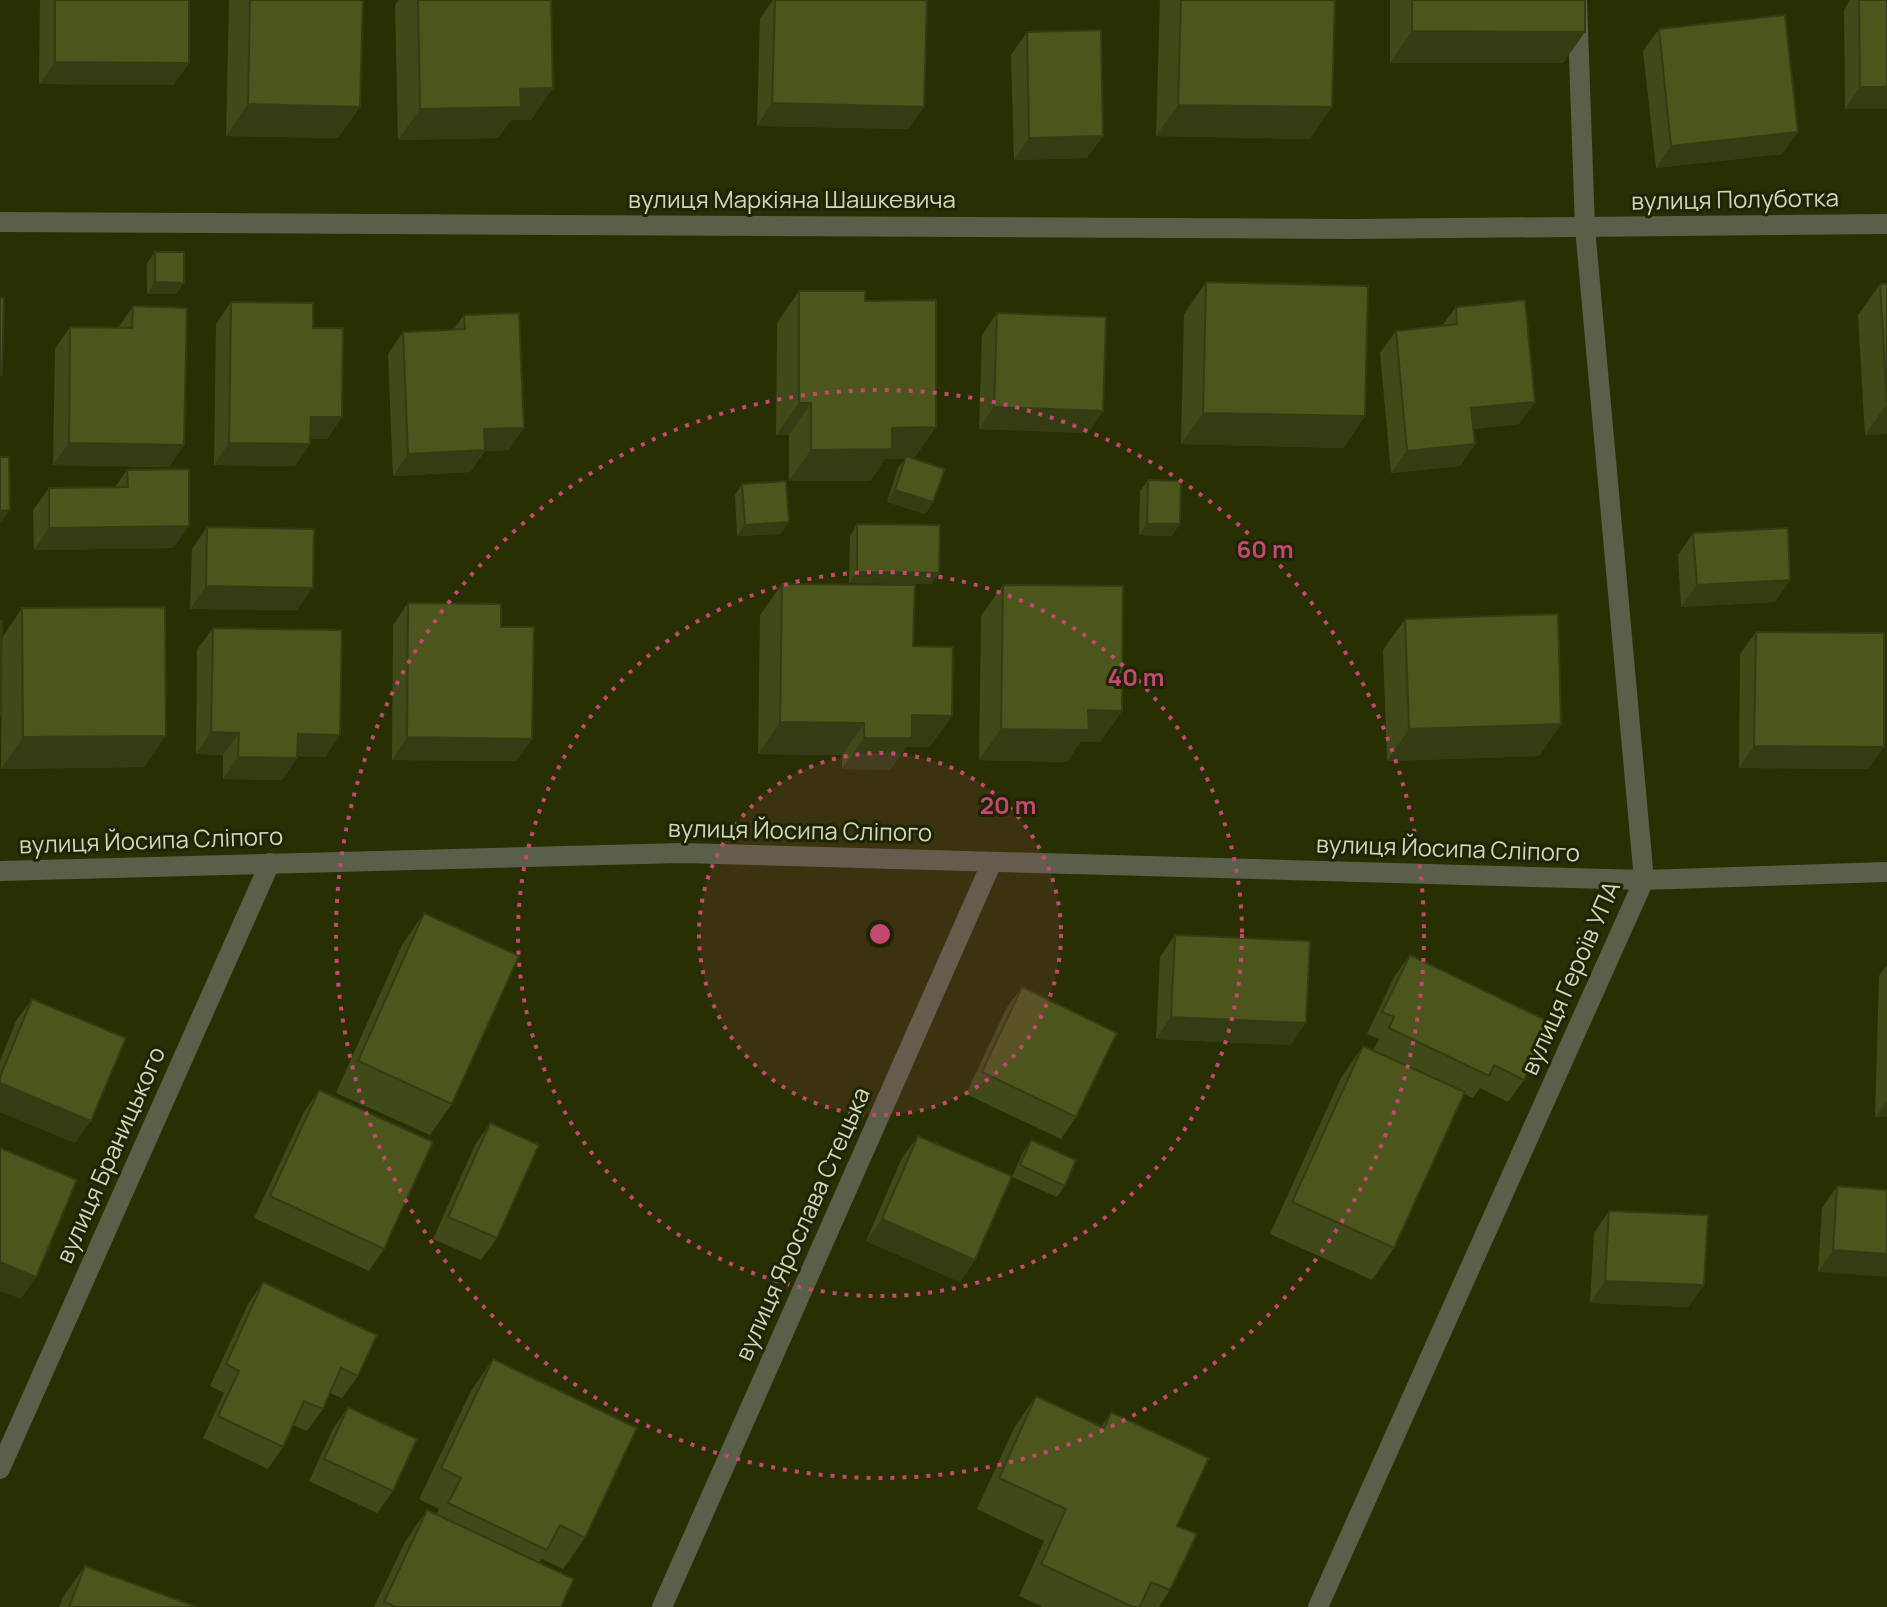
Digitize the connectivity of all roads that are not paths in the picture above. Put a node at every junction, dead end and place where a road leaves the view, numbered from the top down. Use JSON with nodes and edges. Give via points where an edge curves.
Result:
{"nodes":[{"id":1,"x":1577,"y":0,"type":"edge"},
{"id":2,"x":0,"y":222,"type":"edge"},
{"id":3,"x":1887,"y":224,"type":"edge"},
{"id":4,"x":1585,"y":228,"type":"junction"},
{"id":5,"x":992,"y":862,"type":"junction"},
{"id":6,"x":270,"y":863,"type":"junction"},
{"id":7,"x":0,"y":871,"type":"edge"},
{"id":8,"x":1887,"y":872,"type":"edge"},
{"id":9,"x":1644,"y":880,"type":"junction"},
{"id":10,"x":0,"y":1469,"type":"edge"},
{"id":11,"x":662,"y":1607,"type":"edge"},
{"id":12,"x":1318,"y":1607,"type":"edge"}],
"edges":[{"from":1,"to":4,"type":"street","name":"вулиця Героїв УПА"},
{"from":2,"to":4,"type":"street","name":"вулиця Маркіяна Шашкевича"},
{"from":3,"to":4,"type":"street","name":"вулиця Полуботка"},
{"from":4,"to":9,"type":"street","name":"вулиця Героїв УПА"},
{"from":5,"to":6,"type":"street","name":"вулиця Йосипа Сліпого","via":[[682,853]]},
{"from":5,"to":9,"type":"street","name":"вулиця Йосипа Сліпого"},
{"from":5,"to":11,"type":"street","name":"вулиця Ярослава Стецька"},
{"from":6,"to":7,"type":"street","name":"вулиця Йосипа Сліпого"},
{"from":6,"to":10,"type":"street","name":"вулиця Браницького"},
{"from":8,"to":9,"type":"street","name":"вулиця Йосипа Сліпого"},
{"from":9,"to":12,"type":"street","name":"вулиця Героїв УПА"}]}
